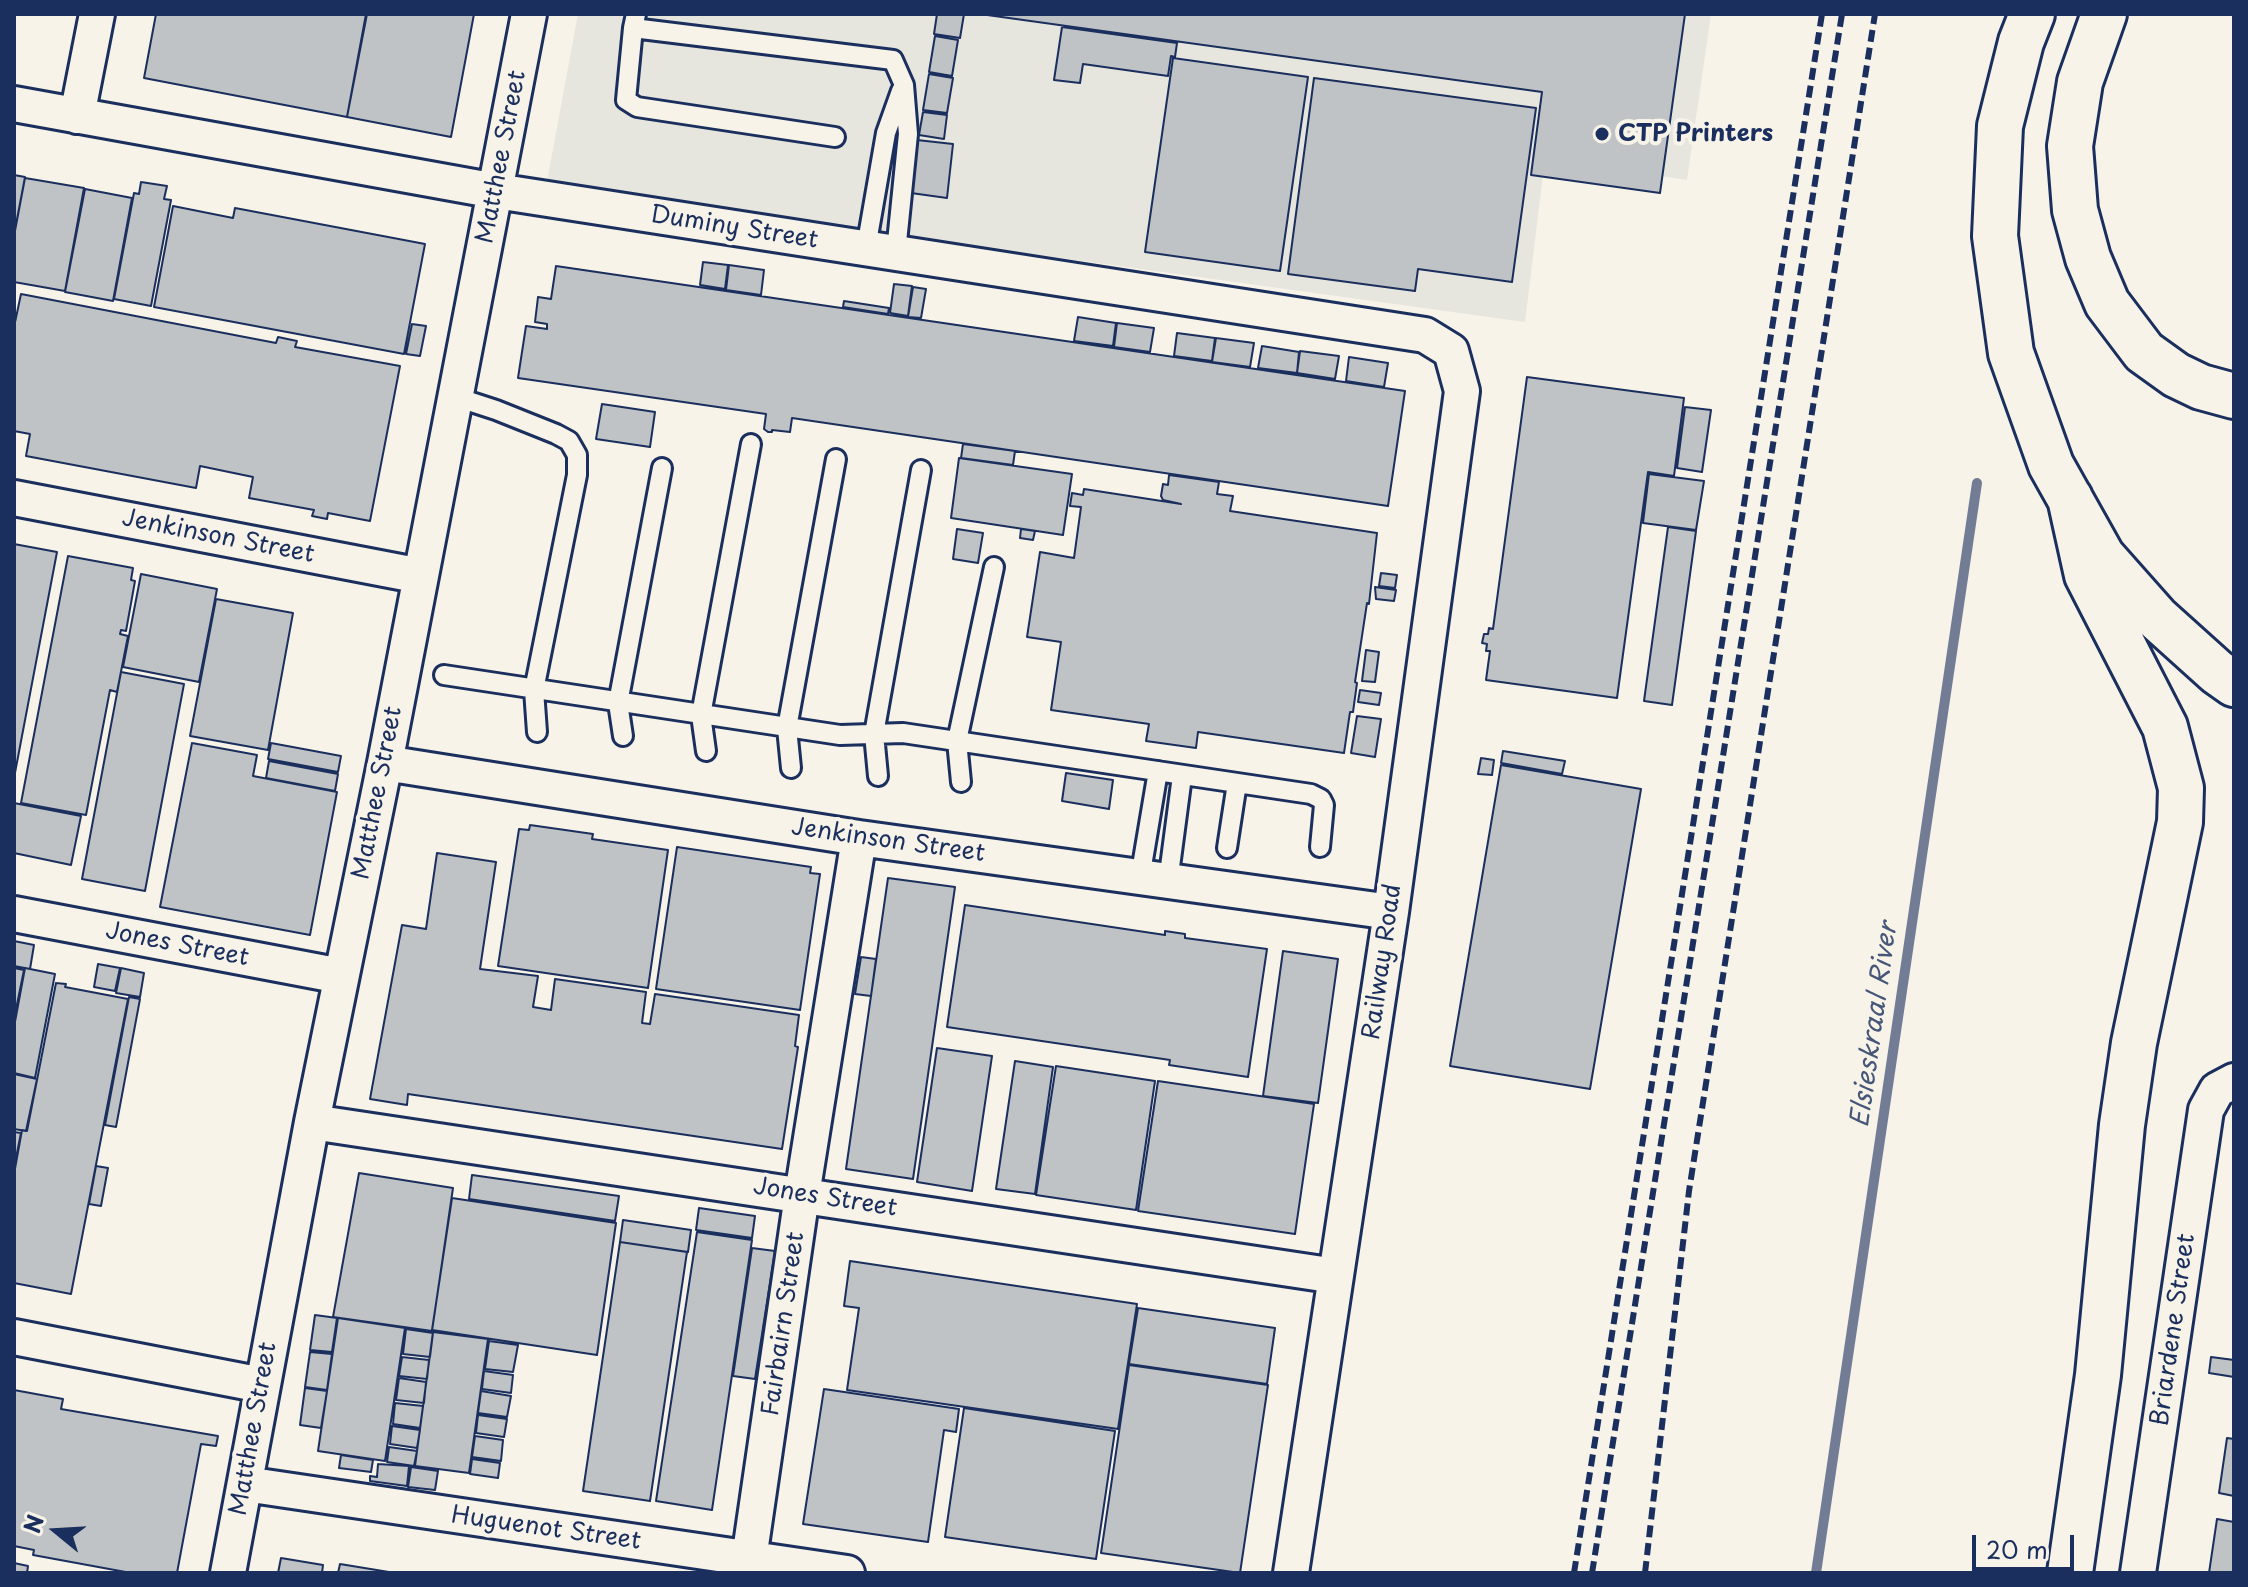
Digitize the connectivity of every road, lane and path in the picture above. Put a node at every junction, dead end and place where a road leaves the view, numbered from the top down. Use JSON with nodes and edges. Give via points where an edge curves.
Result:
{"nodes":[{"id":1,"x":97,"y":14,"type":"edge"},
{"id":2,"x":529,"y":14,"type":"edge"},
{"id":3,"x":2032,"y":14,"type":"edge"},
{"id":4,"x":2104,"y":14,"type":"edge"},
{"id":5,"x":634,"y":21,"type":"edge"},
{"id":6,"x":904,"y":85,"type":"junction"},
{"id":7,"x":14,"y":104,"type":"edge"},
{"id":8,"x":77,"y":116,"type":"junction"},
{"id":9,"x":835,"y":137,"type":"dead end"},
{"id":10,"x":496,"y":191,"type":"junction"},
{"id":11,"x":881,"y":250,"type":"junction"},
{"id":12,"x":1451,"y":351,"type":"joint"},
{"id":13,"x":2234,"y":396,"type":"edge"},
{"id":14,"x":456,"y":397,"type":"junction"},
{"id":15,"x":751,"y":444,"type":"dead end"},
{"id":16,"x":836,"y":459,"type":"dead end"},
{"id":17,"x":662,"y":468,"type":"dead end"},
{"id":18,"x":921,"y":470,"type":"dead end"},
{"id":19,"x":14,"y":498,"type":"edge"},
{"id":20,"x":2070,"y":498,"type":"junction"},
{"id":21,"x":994,"y":567,"type":"dead end"},
{"id":22,"x":421,"y":576,"type":"junction"},
{"id":23,"x":444,"y":675,"type":"dead end"},
{"id":24,"x":2234,"y":684,"type":"edge"},
{"id":25,"x":534,"y":690,"type":"junction"},
{"id":26,"x":618,"y":703,"type":"junction"},
{"id":27,"x":701,"y":715,"type":"junction"},
{"id":28,"x":787,"y":728,"type":"junction"},
{"id":29,"x":537,"y":732,"type":"dead end"},
{"id":30,"x":874,"y":734,"type":"junction"},
{"id":31,"x":623,"y":736,"type":"dead end"},
{"id":32,"x":957,"y":741,"type":"junction"},
{"id":33,"x":706,"y":751,"type":"dead end"},
{"id":34,"x":385,"y":763,"type":"junction"},
{"id":35,"x":791,"y":768,"type":"dead end"},
{"id":36,"x":1158,"y":771,"type":"junction"},
{"id":37,"x":878,"y":776,"type":"dead end"},
{"id":38,"x":1182,"y":776,"type":"junction"},
{"id":39,"x":961,"y":782,"type":"dead end"},
{"id":40,"x":1237,"y":783,"type":"junction"},
{"id":41,"x":859,"y":838,"type":"junction"},
{"id":42,"x":1320,"y":847,"type":"dead end"},
{"id":43,"x":1227,"y":848,"type":"dead end"},
{"id":44,"x":1154,"y":880,"type":"junction"},
{"id":45,"x":1391,"y":912,"type":"junction"},
{"id":46,"x":14,"y":914,"type":"edge"},
{"id":47,"x":341,"y":976,"type":"junction"},
{"id":48,"x":2225,"y":1086,"type":"edge"},
{"id":49,"x":312,"y":1122,"type":"junction"},
{"id":50,"x":802,"y":1195,"type":"junction"},
{"id":51,"x":1336,"y":1276,"type":"junction"},
{"id":52,"x":14,"y":1337,"type":"edge"},
{"id":53,"x":262,"y":1385,"type":"junction"},
{"id":54,"x":245,"y":1484,"type":"junction"},
{"id":55,"x":748,"y":1566,"type":"edge"},
{"id":56,"x":228,"y":1573,"type":"edge"},
{"id":57,"x":847,"y":1573,"type":"edge"},
{"id":58,"x":1291,"y":1573,"type":"edge"},
{"id":59,"x":2070,"y":1573,"type":"edge"},
{"id":60,"x":2138,"y":1573,"type":"edge"}],
"edges":[{"from":1,"to":8,"type":"street"},
{"from":2,"to":10,"type":"street","name":"Matthee Street"},
{"from":3,"to":20,"type":"main road","via":[[2000,126],[1995,236],[2011,353],[2051,465]]},
{"from":4,"to":13,"type":"main road","via":[[2080,82],[2070,146],[2075,210],[2088,258],[2107,303],[2144,352],[2176,375]]},
{"from":5,"to":6,"type":"lane","via":[[893,60]]},
{"from":5,"to":9,"type":"lane","via":[[626,100],[637,107]]},
{"from":6,"to":11,"type":"lane","via":[[908,134]]},
{"from":6,"to":11,"type":"lane","via":[[886,133]]},
{"from":7,"to":8,"type":"street","name":"Duminy Street"},
{"from":8,"to":10,"type":"street","name":"Duminy Street"},
{"from":10,"to":11,"type":"street","name":"Duminy Street"},
{"from":10,"to":14,"type":"street","name":"Matthee Street"},
{"from":11,"to":12,"type":"street","name":"Duminy Street","via":[[1425,335]]},
{"from":12,"to":45,"type":"street","name":"Railway Road","via":[[1462,391]]},
{"from":14,"to":22,"type":"street","name":"Matthee Street"},
{"from":14,"to":25,"type":"lane","via":[[556,434],[569,441],[577,455]]},
{"from":15,"to":27,"type":"lane"},
{"from":16,"to":28,"type":"lane"},
{"from":17,"to":26,"type":"lane"},
{"from":18,"to":30,"type":"lane"},
{"from":19,"to":22,"type":"street","name":"Jenkinson Street"},
{"from":20,"to":24,"type":"main road","via":[[2102,556],[2157,618]]},
{"from":20,"to":59,"type":"main road","via":[[2087,575],[2165,727],[2181,788],[2180,822],[2122,1125],[2098,1375]]},
{"from":21,"to":32,"type":"lane"},
{"from":22,"to":34,"type":"street","name":"Matthee Street"},
{"from":23,"to":25,"type":"lane"},
{"from":25,"to":26,"type":"lane"},
{"from":25,"to":29,"type":"lane"},
{"from":26,"to":27,"type":"lane"},
{"from":26,"to":31,"type":"lane"},
{"from":27,"to":28,"type":"lane"},
{"from":27,"to":33,"type":"lane"},
{"from":28,"to":30,"type":"lane"},
{"from":28,"to":35,"type":"lane"},
{"from":30,"to":32,"type":"lane"},
{"from":30,"to":37,"type":"lane"},
{"from":32,"to":36,"type":"lane"},
{"from":32,"to":39,"type":"lane"},
{"from":34,"to":41,"type":"street","name":"Jenkinson Street"},
{"from":34,"to":47,"type":"street","name":"Matthee Street"},
{"from":36,"to":38,"type":"lane"},
{"from":36,"to":44,"type":"lane"},
{"from":38,"to":40,"type":"lane"},
{"from":38,"to":44,"type":"lane"},
{"from":40,"to":42,"type":"lane","via":[[1321,799]]},
{"from":40,"to":43,"type":"lane"},
{"from":41,"to":44,"type":"street","name":"Jenkinson Street"},
{"from":41,"to":50,"type":"street","name":"Fairbairn Street"},
{"from":44,"to":45,"type":"street","name":"Jenkinson Street"},
{"from":45,"to":51,"type":"street","name":"Railway Road"},
{"from":46,"to":47,"type":"street","name":"Jones Street"},
{"from":47,"to":49,"type":"street","name":"Matthee Street"},
{"from":48,"to":60,"type":"street","name":"Briardene Street","via":[[2206,1110]]},
{"from":49,"to":50,"type":"street","name":"Jones Street"},
{"from":49,"to":53,"type":"street","name":"Matthee Street"},
{"from":50,"to":51,"type":"street","name":"Jones Street"},
{"from":50,"to":55,"type":"street","name":"Fairbairn Street"},
{"from":51,"to":58,"type":"street","name":"Railway Road"},
{"from":52,"to":53,"type":"street"},
{"from":53,"to":54,"type":"street","name":"Matthee Street"},
{"from":54,"to":55,"type":"street","name":"Huguenot Street"},
{"from":54,"to":56,"type":"street","name":"Matthee Street"},
{"from":55,"to":57,"type":"street","name":"Huguenot Street"}]}
